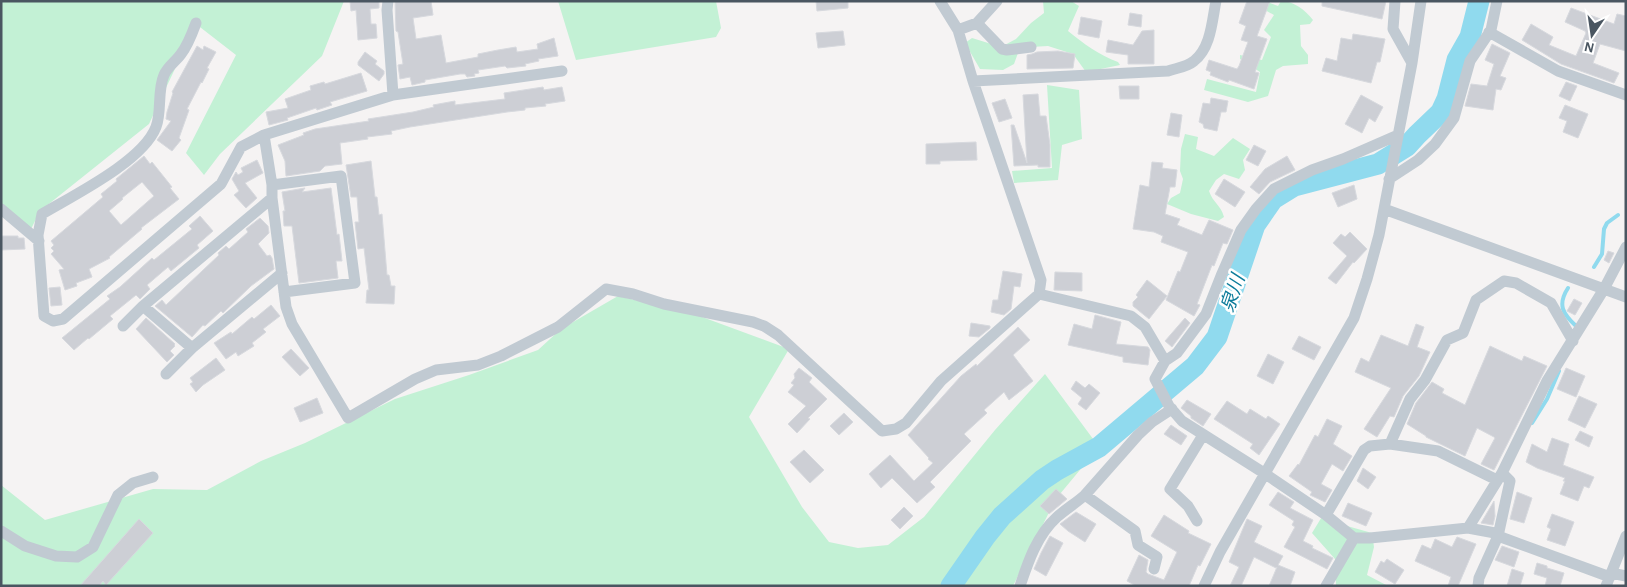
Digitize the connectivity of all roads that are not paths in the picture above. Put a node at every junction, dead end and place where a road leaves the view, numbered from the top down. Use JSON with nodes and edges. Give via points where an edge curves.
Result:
{"nodes":[{"id":1,"x":388,"y":1,"type":"edge"},
{"id":2,"x":940,"y":1,"type":"edge"},
{"id":3,"x":997,"y":1,"type":"edge"},
{"id":4,"x":1216,"y":1,"type":"edge"},
{"id":5,"x":1396,"y":1,"type":"edge"},
{"id":6,"x":1421,"y":1,"type":"edge"},
{"id":7,"x":1497,"y":1,"type":"edge"},
{"id":8,"x":977,"y":23,"type":"junction"},
{"id":9,"x":196,"y":24,"type":"dead end"},
{"id":10,"x":958,"y":30,"type":"junction"},
{"id":11,"x":1489,"y":32,"type":"junction"},
{"id":12,"x":1031,"y":46,"type":"dead end"},
{"id":13,"x":1412,"y":63,"type":"junction"},
{"id":14,"x":562,"y":71,"type":"dead end"},
{"id":15,"x":973,"y":82,"type":"junction"},
{"id":16,"x":393,"y":95,"type":"junction"},
{"id":17,"x":1626,"y":95,"type":"edge"},
{"id":18,"x":264,"y":134,"type":"junction"},
{"id":19,"x":1398,"y":136,"type":"junction"},
{"id":20,"x":1390,"y":176,"type":"junction"},
{"id":21,"x":272,"y":185,"type":"junction"},
{"id":22,"x":272,"y":198,"type":"junction"},
{"id":23,"x":1,"y":209,"type":"edge"},
{"id":24,"x":1384,"y":209,"type":"junction"},
{"id":25,"x":39,"y":241,"type":"junction"},
{"id":26,"x":1626,"y":247,"type":"edge"},
{"id":27,"x":282,"y":273,"type":"junction"},
{"id":28,"x":1604,"y":288,"type":"junction"},
{"id":29,"x":284,"y":292,"type":"junction"},
{"id":30,"x":1039,"y":294,"type":"junction"},
{"id":31,"x":1626,"y":297,"type":"edge"},
{"id":32,"x":143,"y":306,"type":"junction"},
{"id":33,"x":123,"y":326,"type":"dead end"},
{"id":34,"x":1573,"y":341,"type":"junction"},
{"id":35,"x":192,"y":348,"type":"junction"},
{"id":36,"x":1165,"y":361,"type":"junction"},
{"id":37,"x":166,"y":374,"type":"dead end"},
{"id":38,"x":1171,"y":407,"type":"junction"},
{"id":39,"x":1204,"y":435,"type":"junction"},
{"id":40,"x":1390,"y":444,"type":"junction"},
{"id":41,"x":1264,"y":473,"type":"junction"},
{"id":42,"x":153,"y":477,"type":"dead end"},
{"id":43,"x":1503,"y":478,"type":"junction"},
{"id":44,"x":1085,"y":495,"type":"junction"},
{"id":45,"x":1326,"y":515,"type":"junction"},
{"id":46,"x":1197,"y":521,"type":"dead end"},
{"id":47,"x":1468,"y":528,"type":"junction"},
{"id":48,"x":1,"y":531,"type":"edge"},
{"id":49,"x":1493,"y":533,"type":"junction"},
{"id":50,"x":1626,"y":536,"type":"edge"},
{"id":51,"x":1354,"y":538,"type":"junction"},
{"id":52,"x":1154,"y":569,"type":"dead end"},
{"id":53,"x":1626,"y":576,"type":"edge"},
{"id":54,"x":1609,"y":579,"type":"edge"},
{"id":55,"x":1020,"y":586,"type":"edge"},
{"id":56,"x":1204,"y":586,"type":"edge"},
{"id":57,"x":1326,"y":586,"type":"edge"},
{"id":58,"x":1478,"y":586,"type":"edge"}],
"edges":[{"from":1,"to":16,"type":"street"},
{"from":2,"to":10,"type":"street"},
{"from":3,"to":8,"type":"street"},
{"from":4,"to":15,"type":"street","via":[[1204,50],[1184,67],[1168,71]]},
{"from":5,"to":13,"type":"street","via":[[1393,29]]},
{"from":6,"to":13,"type":"street"},
{"from":7,"to":11,"type":"street"},
{"from":8,"to":10,"type":"street"},
{"from":8,"to":12,"type":"street","via":[[1002,49]]},
{"from":9,"to":25,"type":"street","via":[[181,54],[164,74],[157,125],[150,139],[122,166],[42,214]]},
{"from":10,"to":15,"type":"street"},
{"from":11,"to":17,"type":"street","via":[[1558,71]]},
{"from":11,"to":20,"type":"street","via":[[1470,61],[1454,118],[1418,160]]},
{"from":13,"to":19,"type":"street"},
{"from":14,"to":16,"type":"street"},
{"from":15,"to":30,"type":"street","via":[[1041,280]]},
{"from":16,"to":18,"type":"street"},
{"from":18,"to":21,"type":"street"},
{"from":18,"to":25,"type":"street","via":[[241,147],[221,184],[63,319],[53,321],[44,316]]},
{"from":19,"to":20,"type":"street"},
{"from":19,"to":36,"type":"street","via":[[1312,170],[1274,189],[1241,230],[1206,314],[1177,353]]},
{"from":20,"to":24,"type":"street"},
{"from":21,"to":22,"type":"street"},
{"from":21,"to":29,"type":"street","via":[[342,176],[354,283]]},
{"from":22,"to":27,"type":"street"},
{"from":22,"to":32,"type":"street"},
{"from":23,"to":25,"type":"street"},
{"from":24,"to":28,"type":"street"},
{"from":24,"to":41,"type":"street","via":[[1368,279],[1354,318]]},
{"from":26,"to":28,"type":"street"},
{"from":27,"to":29,"type":"street"},
{"from":27,"to":35,"type":"street"},
{"from":28,"to":31,"type":"street"},
{"from":28,"to":34,"type":"street"},
{"from":29,"to":30,"type":"street","via":[[292,324],[348,418],[436,370],[478,365],[501,356],[558,326],[606,289],[764,326],[882,431],[896,429],[906,423],[941,381]]},
{"from":30,"to":36,"type":"street","via":[[1131,316],[1145,327]]},
{"from":32,"to":33,"type":"street"},
{"from":32,"to":35,"type":"street"},
{"from":34,"to":40,"type":"street","via":[[1551,303],[1516,283],[1504,281],[1476,300],[1463,333],[1447,340],[1425,380],[1410,399]]},
{"from":34,"to":43,"type":"street","via":[[1547,381]]},
{"from":35,"to":37,"type":"street"},
{"from":36,"to":38,"type":"street","via":[[1155,379]]},
{"from":38,"to":39,"type":"street","via":[[1182,422]]},
{"from":38,"to":44,"type":"street","via":[[1138,435]]},
{"from":39,"to":41,"type":"street"},
{"from":39,"to":46,"type":"street","via":[[1170,489],[1188,506]]},
{"from":40,"to":43,"type":"street","via":[[1438,451]]},
{"from":40,"to":45,"type":"street","via":[[1370,446],[1364,450]]},
{"from":41,"to":45,"type":"street"},
{"from":41,"to":56,"type":"street"},
{"from":42,"to":48,"type":"street","via":[[133,483],[118,495],[93,547],[77,557],[56,556],[24,546]]},
{"from":43,"to":47,"type":"street"},
{"from":43,"to":49,"type":"street"},
{"from":44,"to":52,"type":"street","via":[[1135,531],[1138,545],[1157,557]]},
{"from":44,"to":55,"type":"street","via":[[1044,531]]},
{"from":45,"to":51,"type":"street"},
{"from":47,"to":49,"type":"street"},
{"from":47,"to":51,"type":"street"},
{"from":49,"to":54,"type":"street"},
{"from":49,"to":58,"type":"street"},
{"from":50,"to":54,"type":"street"},
{"from":51,"to":57,"type":"street"},
{"from":53,"to":54,"type":"street"}]}
